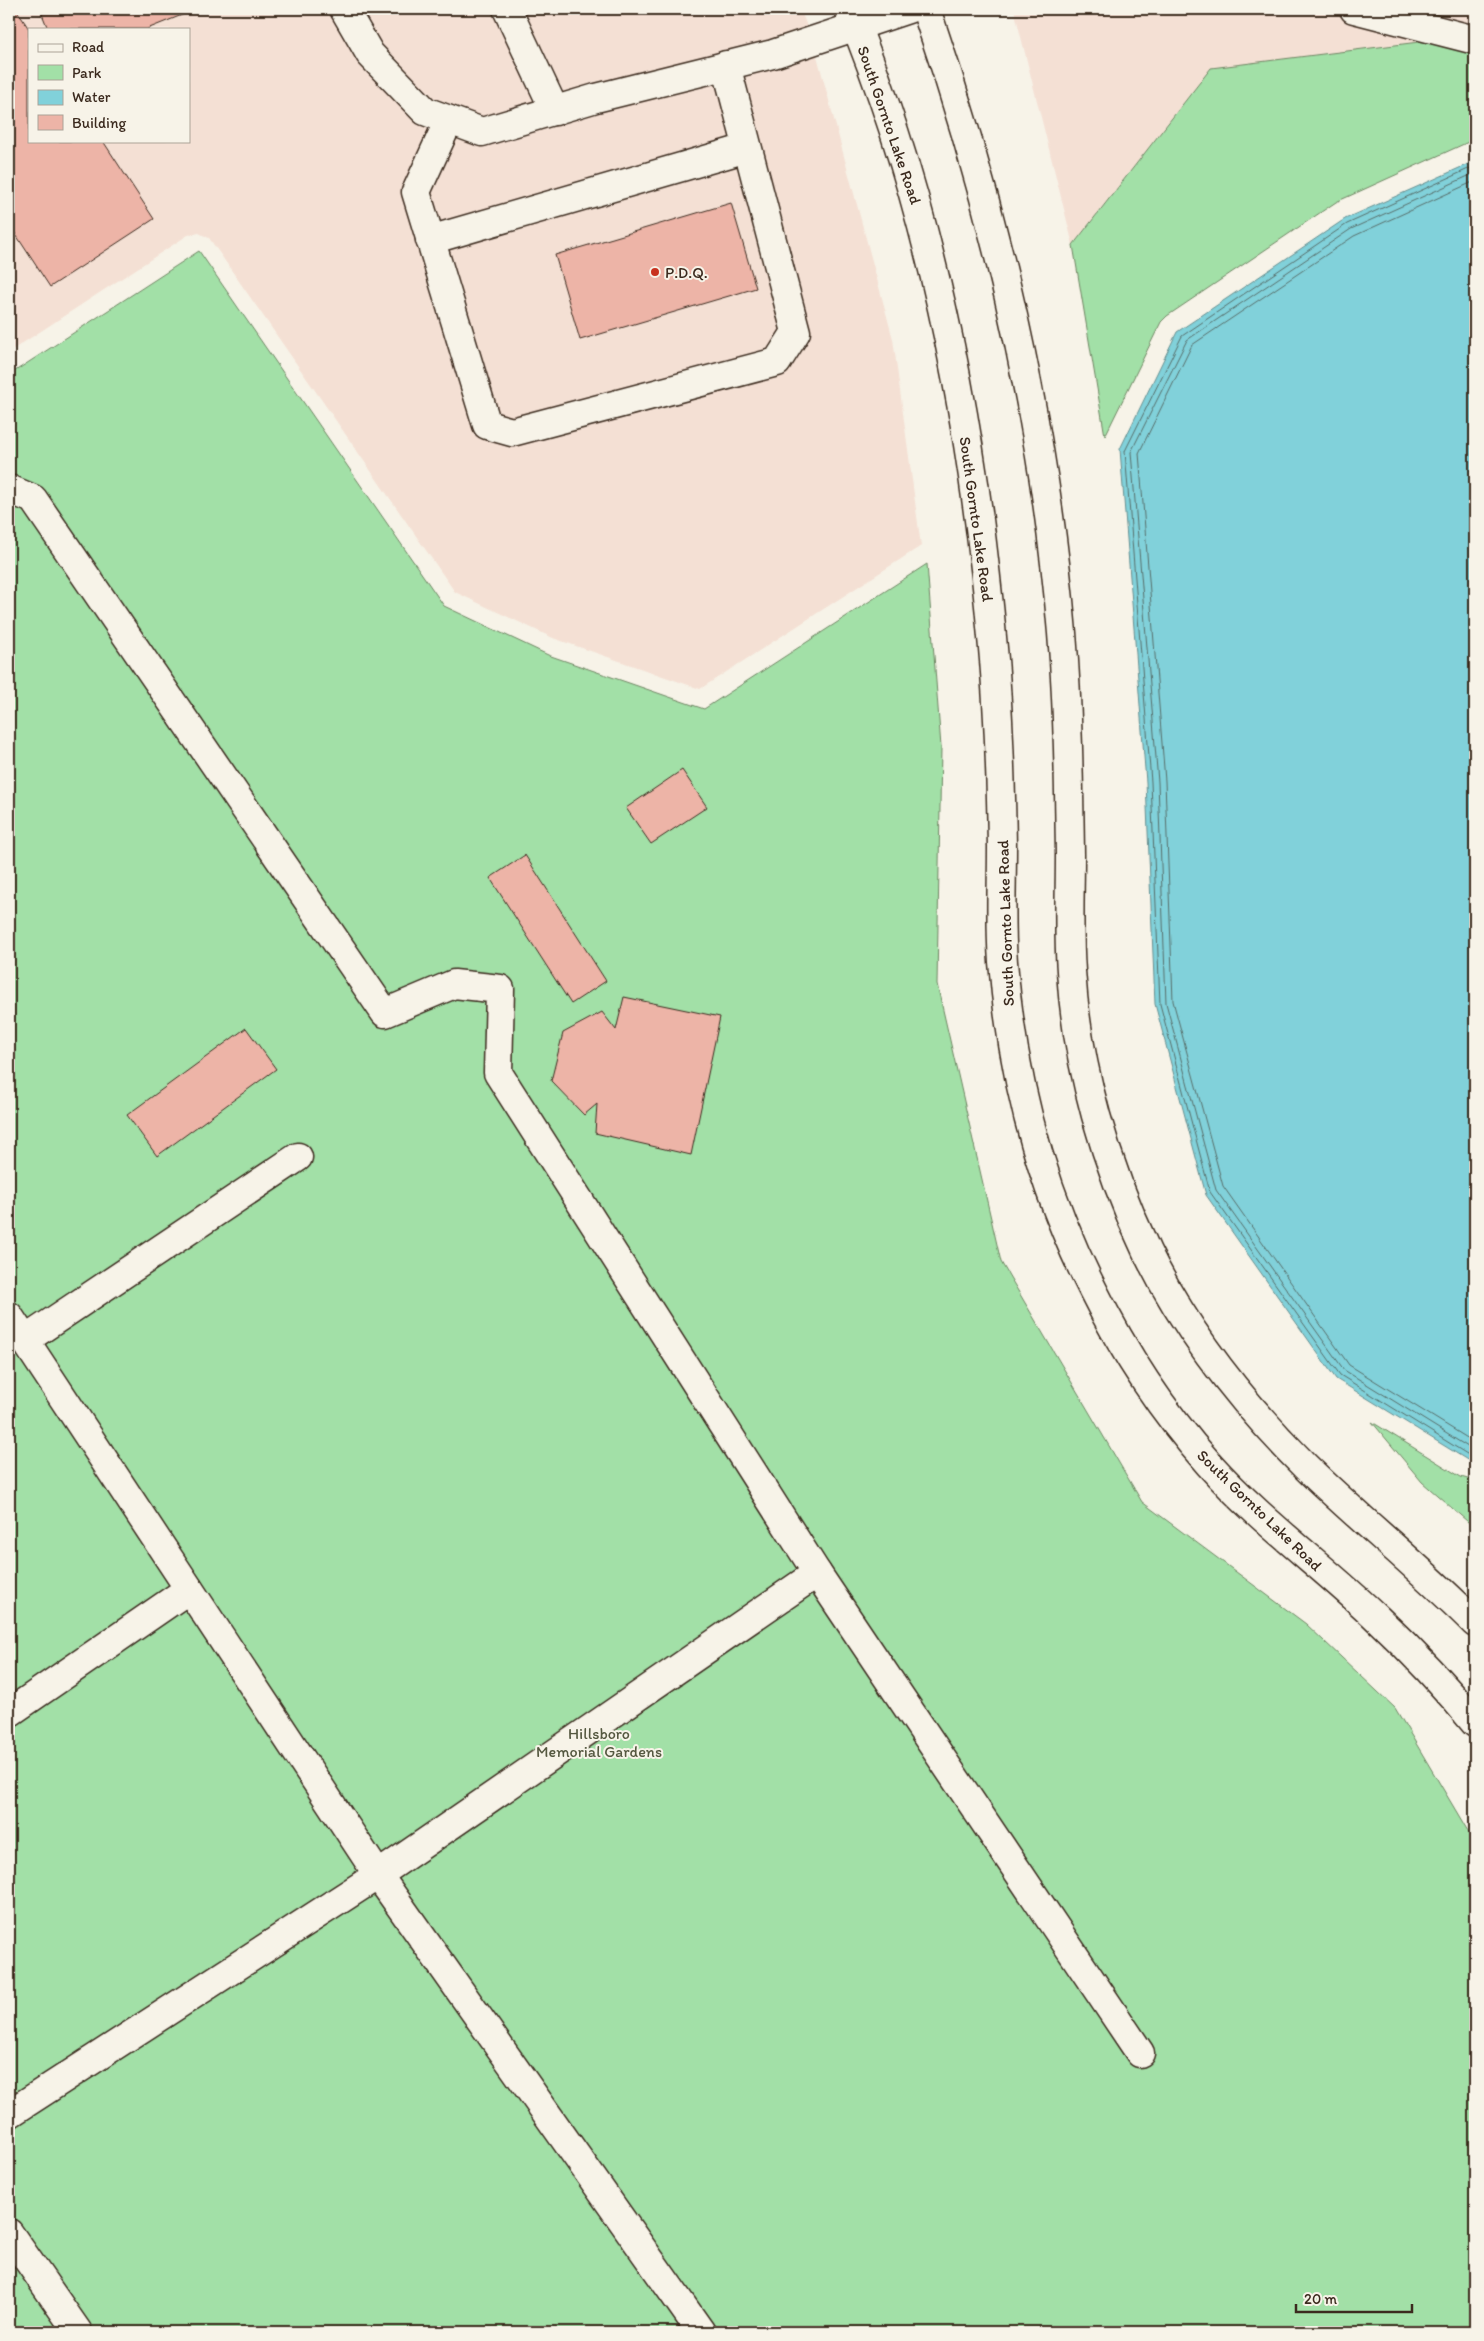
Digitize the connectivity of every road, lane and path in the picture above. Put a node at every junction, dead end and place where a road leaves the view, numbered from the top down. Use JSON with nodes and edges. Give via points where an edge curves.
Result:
{"nodes":[{"id":1,"x":344,"y":9,"type":"edge"},
{"id":2,"x":507,"y":9,"type":"edge"},
{"id":3,"x":908,"y":9,"type":"edge"},
{"id":4,"x":926,"y":9,"type":"edge"},
{"id":5,"x":1354,"y":9,"type":"edge"},
{"id":6,"x":852,"y":17,"type":"edge"},
{"id":7,"x":1475,"y":40,"type":"edge"},
{"id":8,"x":726,"y":65,"type":"junction"},
{"id":9,"x":555,"y":110,"type":"junction"},
{"id":10,"x":450,"y":120,"type":"junction"},
{"id":11,"x":747,"y":148,"type":"junction"},
{"id":12,"x":430,"y":240,"type":"junction"},
{"id":13,"x":9,"y":489,"type":"edge"},
{"id":14,"x":298,"y":1157,"type":"dead end"},
{"id":15,"x":9,"y":1316,"type":"edge"},
{"id":16,"x":25,"y":1340,"type":"junction"},
{"id":17,"x":817,"y":1573,"type":"junction"},
{"id":18,"x":189,"y":1589,"type":"junction"},
{"id":19,"x":1475,"y":1623,"type":"edge"},
{"id":20,"x":9,"y":1713,"type":"edge"},
{"id":21,"x":1475,"y":1723,"type":"edge"},
{"id":22,"x":378,"y":1875,"type":"junction"},
{"id":23,"x":1140,"y":2053,"type":"dead end"},
{"id":24,"x":9,"y":2114,"type":"edge"},
{"id":25,"x":9,"y":2233,"type":"edge"},
{"id":26,"x":78,"y":2332,"type":"edge"},
{"id":27,"x":701,"y":2332,"type":"edge"}],
"edges":[{"from":1,"to":10,"type":"street","via":[[370,54],[425,110]]},
{"from":2,"to":9,"type":"street"},
{"from":3,"to":6,"type":"street"},
{"from":4,"to":19,"type":"street","via":[[970,144],[1000,260],[1025,377],[1046,500],[1066,694],[1071,971],[1082,1050],[1117,1183],[1149,1255],[1182,1314],[1220,1370],[1306,1468],[1431,1578]]},
{"from":5,"to":7,"type":"street"},
{"from":6,"to":8,"type":"street","via":[[773,54]]},
{"from":6,"to":21,"type":"street","name":"South Gornto Lake Road","via":[[915,194],[968,446],[993,646],[1000,756],[1003,958],[1011,1033],[1036,1149],[1051,1194],[1094,1293],[1144,1378],[1184,1435],[1212,1468],[1267,1521],[1376,1617],[1444,1685]]},
{"from":8,"to":9,"type":"street"},
{"from":8,"to":11,"type":"street"},
{"from":9,"to":10,"type":"street","via":[[482,132]]},
{"from":10,"to":12,"type":"street","via":[[416,192]]},
{"from":11,"to":12,"type":"street"},
{"from":11,"to":12,"type":"street","via":[[796,332],[777,362],[512,432],[487,425]]},
{"from":13,"to":17,"type":"street","via":[[33,499],[385,1012],[454,984],[500,989],[498,1073]]},
{"from":14,"to":16,"type":"street"},
{"from":15,"to":16,"type":"street"},
{"from":16,"to":18,"type":"street"},
{"from":17,"to":22,"type":"street"},
{"from":17,"to":23,"type":"street"},
{"from":18,"to":20,"type":"street"},
{"from":18,"to":22,"type":"street"},
{"from":22,"to":24,"type":"street"},
{"from":22,"to":27,"type":"street"},
{"from":25,"to":26,"type":"street"}]}
